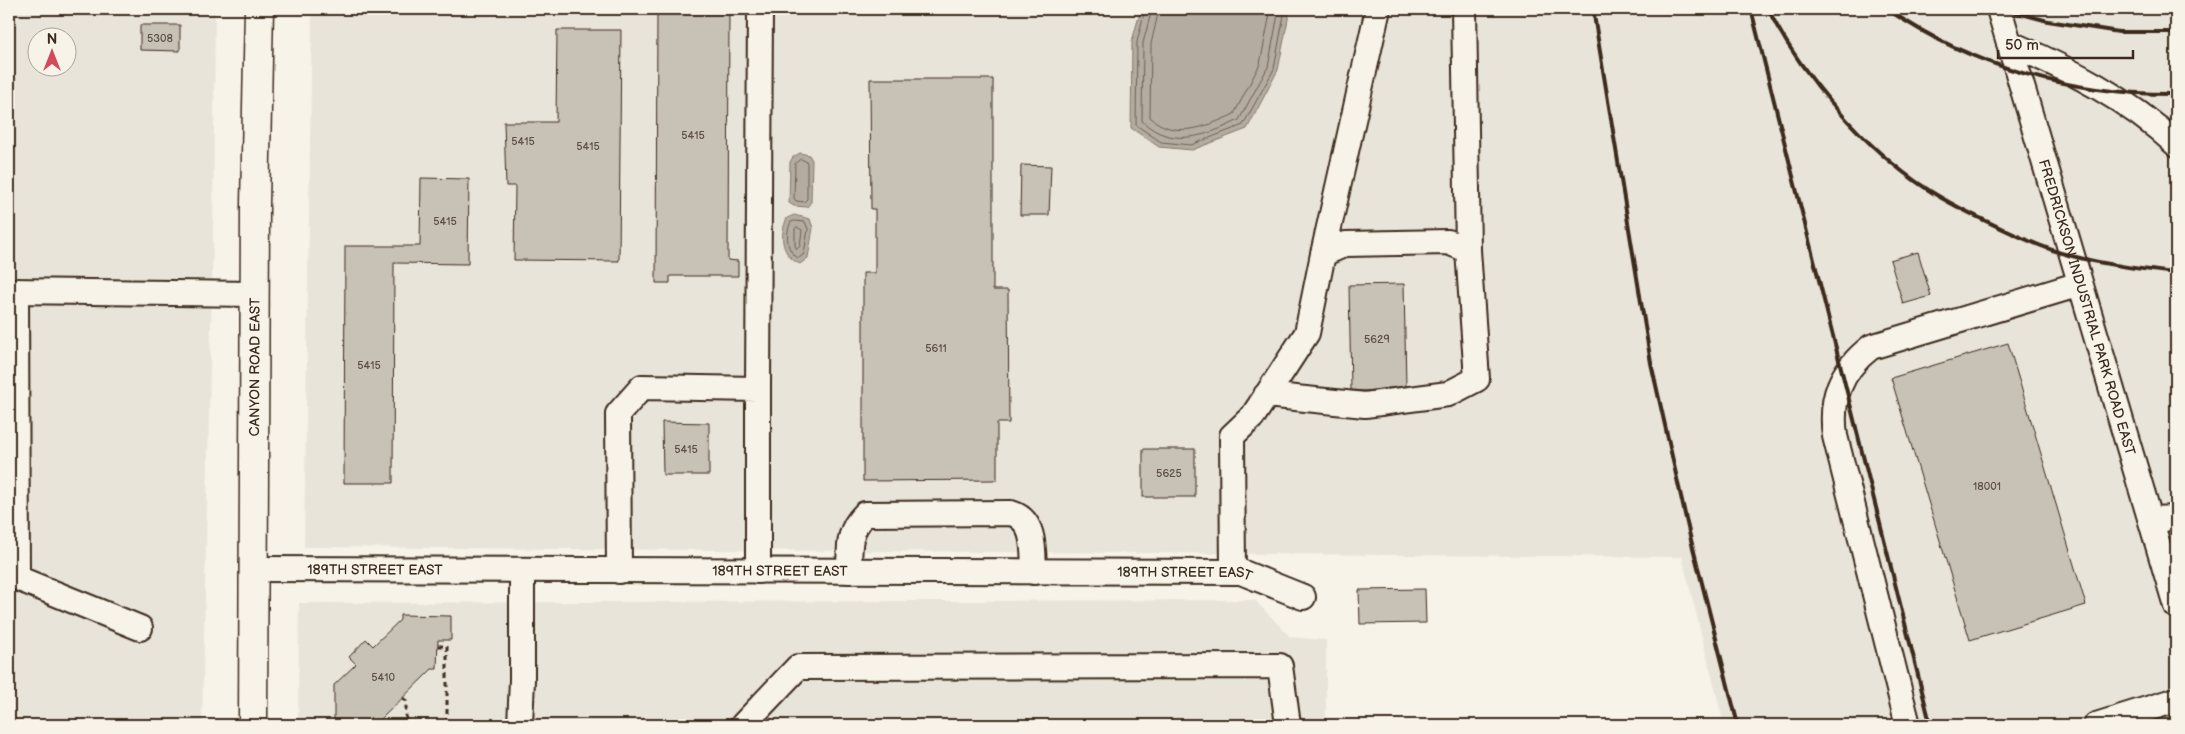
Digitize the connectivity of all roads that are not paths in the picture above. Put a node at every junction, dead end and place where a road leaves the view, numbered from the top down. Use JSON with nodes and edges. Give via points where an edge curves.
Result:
{"nodes":[{"id":1,"x":260,"y":9,"type":"edge"},
{"id":2,"x":760,"y":9,"type":"edge"},
{"id":3,"x":1378,"y":9,"type":"edge"},
{"id":4,"x":1464,"y":9,"type":"edge"},
{"id":5,"x":1999,"y":9,"type":"edge"},
{"id":6,"x":2009,"y":43,"type":"junction"},
{"id":7,"x":2176,"y":144,"type":"edge"},
{"id":8,"x":1468,"y":250,"type":"junction"},
{"id":9,"x":1323,"y":254,"type":"junction"},
{"id":10,"x":2080,"y":284,"type":"junction"},
{"id":11,"x":12,"y":291,"type":"edge"},
{"id":12,"x":255,"y":294,"type":"junction"},
{"id":13,"x":758,"y":389,"type":"junction"},
{"id":14,"x":1266,"y":395,"type":"junction"},
{"id":15,"x":2176,"y":518,"type":"edge"},
{"id":16,"x":2152,"y":519,"type":"junction"},
{"id":17,"x":254,"y":570,"type":"junction"},
{"id":18,"x":522,"y":570,"type":"junction"},
{"id":19,"x":619,"y":571,"type":"junction"},
{"id":20,"x":758,"y":571,"type":"junction"},
{"id":21,"x":849,"y":571,"type":"junction"},
{"id":22,"x":1034,"y":572,"type":"junction"},
{"id":23,"x":1233,"y":572,"type":"junction"},
{"id":24,"x":1303,"y":596,"type":"dead end"},
{"id":25,"x":2176,"y":606,"type":"edge"},
{"id":26,"x":140,"y":628,"type":"dead end"},
{"id":27,"x":2176,"y":700,"type":"edge"},
{"id":28,"x":253,"y":725,"type":"edge"},
{"id":29,"x":520,"y":725,"type":"edge"},
{"id":30,"x":743,"y":725,"type":"edge"},
{"id":31,"x":1288,"y":725,"type":"edge"},
{"id":32,"x":1908,"y":725,"type":"edge"},
{"id":33,"x":2096,"y":725,"type":"edge"}],
"edges":[{"from":1,"to":12,"type":"main road","name":"CANYON ROAD EAST"},
{"from":2,"to":13,"type":"street"},
{"from":3,"to":9,"type":"street"},
{"from":4,"to":8,"type":"street"},
{"from":5,"to":6,"type":"street","name":"FREDRICKSON INDUSTRIAL PARK ROAD EAST"},
{"from":6,"to":7,"type":"street","via":[[2120,99],[2154,123]]},
{"from":6,"to":10,"type":"street","name":"FREDRICKSON INDUSTRIAL PARK ROAD EAST"},
{"from":8,"to":9,"type":"street","via":[[1448,242],[1346,244]]},
{"from":8,"to":14,"type":"street","via":[[1477,379],[1448,394],[1365,405]]},
{"from":9,"to":14,"type":"street","via":[[1307,333]]},
{"from":10,"to":16,"type":"street","name":"FREDRICKSON INDUSTRIAL PARK ROAD EAST"},
{"from":10,"to":32,"type":"street","via":[[1871,347],[1857,357],[1839,386],[1833,406],[1835,436]]},
{"from":11,"to":12,"type":"street"},
{"from":11,"to":26,"type":"street","via":[[17,578]]},
{"from":12,"to":17,"type":"main road","name":"CANYON ROAD EAST"},
{"from":13,"to":19,"type":"street","via":[[642,388],[618,414]]},
{"from":13,"to":20,"type":"street"},
{"from":14,"to":23,"type":"street","via":[[1252,416],[1232,436]]},
{"from":15,"to":16,"type":"street"},
{"from":16,"to":25,"type":"street","name":"FREDRICKSON INDUSTRIAL PARK ROAD EAST"},
{"from":17,"to":18,"type":"street","name":"189TH STREET EAST"},
{"from":17,"to":28,"type":"main road","name":"CANYON ROAD EAST"},
{"from":18,"to":19,"type":"street","name":"189TH STREET EAST"},
{"from":18,"to":29,"type":"street"},
{"from":19,"to":20,"type":"street","name":"189TH STREET EAST"},
{"from":20,"to":21,"type":"street","name":"189TH STREET EAST"},
{"from":21,"to":22,"type":"street","name":"189TH STREET EAST"},
{"from":21,"to":22,"type":"street","via":[[850,537],[855,524],[865,514],[1011,513],[1017,515],[1033,537]]},
{"from":22,"to":23,"type":"street","name":"189TH STREET EAST"},
{"from":23,"to":24,"type":"street","name":"189TH STREET EAST","via":[[1241,572]]},
{"from":27,"to":33,"type":"street"},
{"from":30,"to":31,"type":"street","via":[[798,667],[1280,666]]}]}
